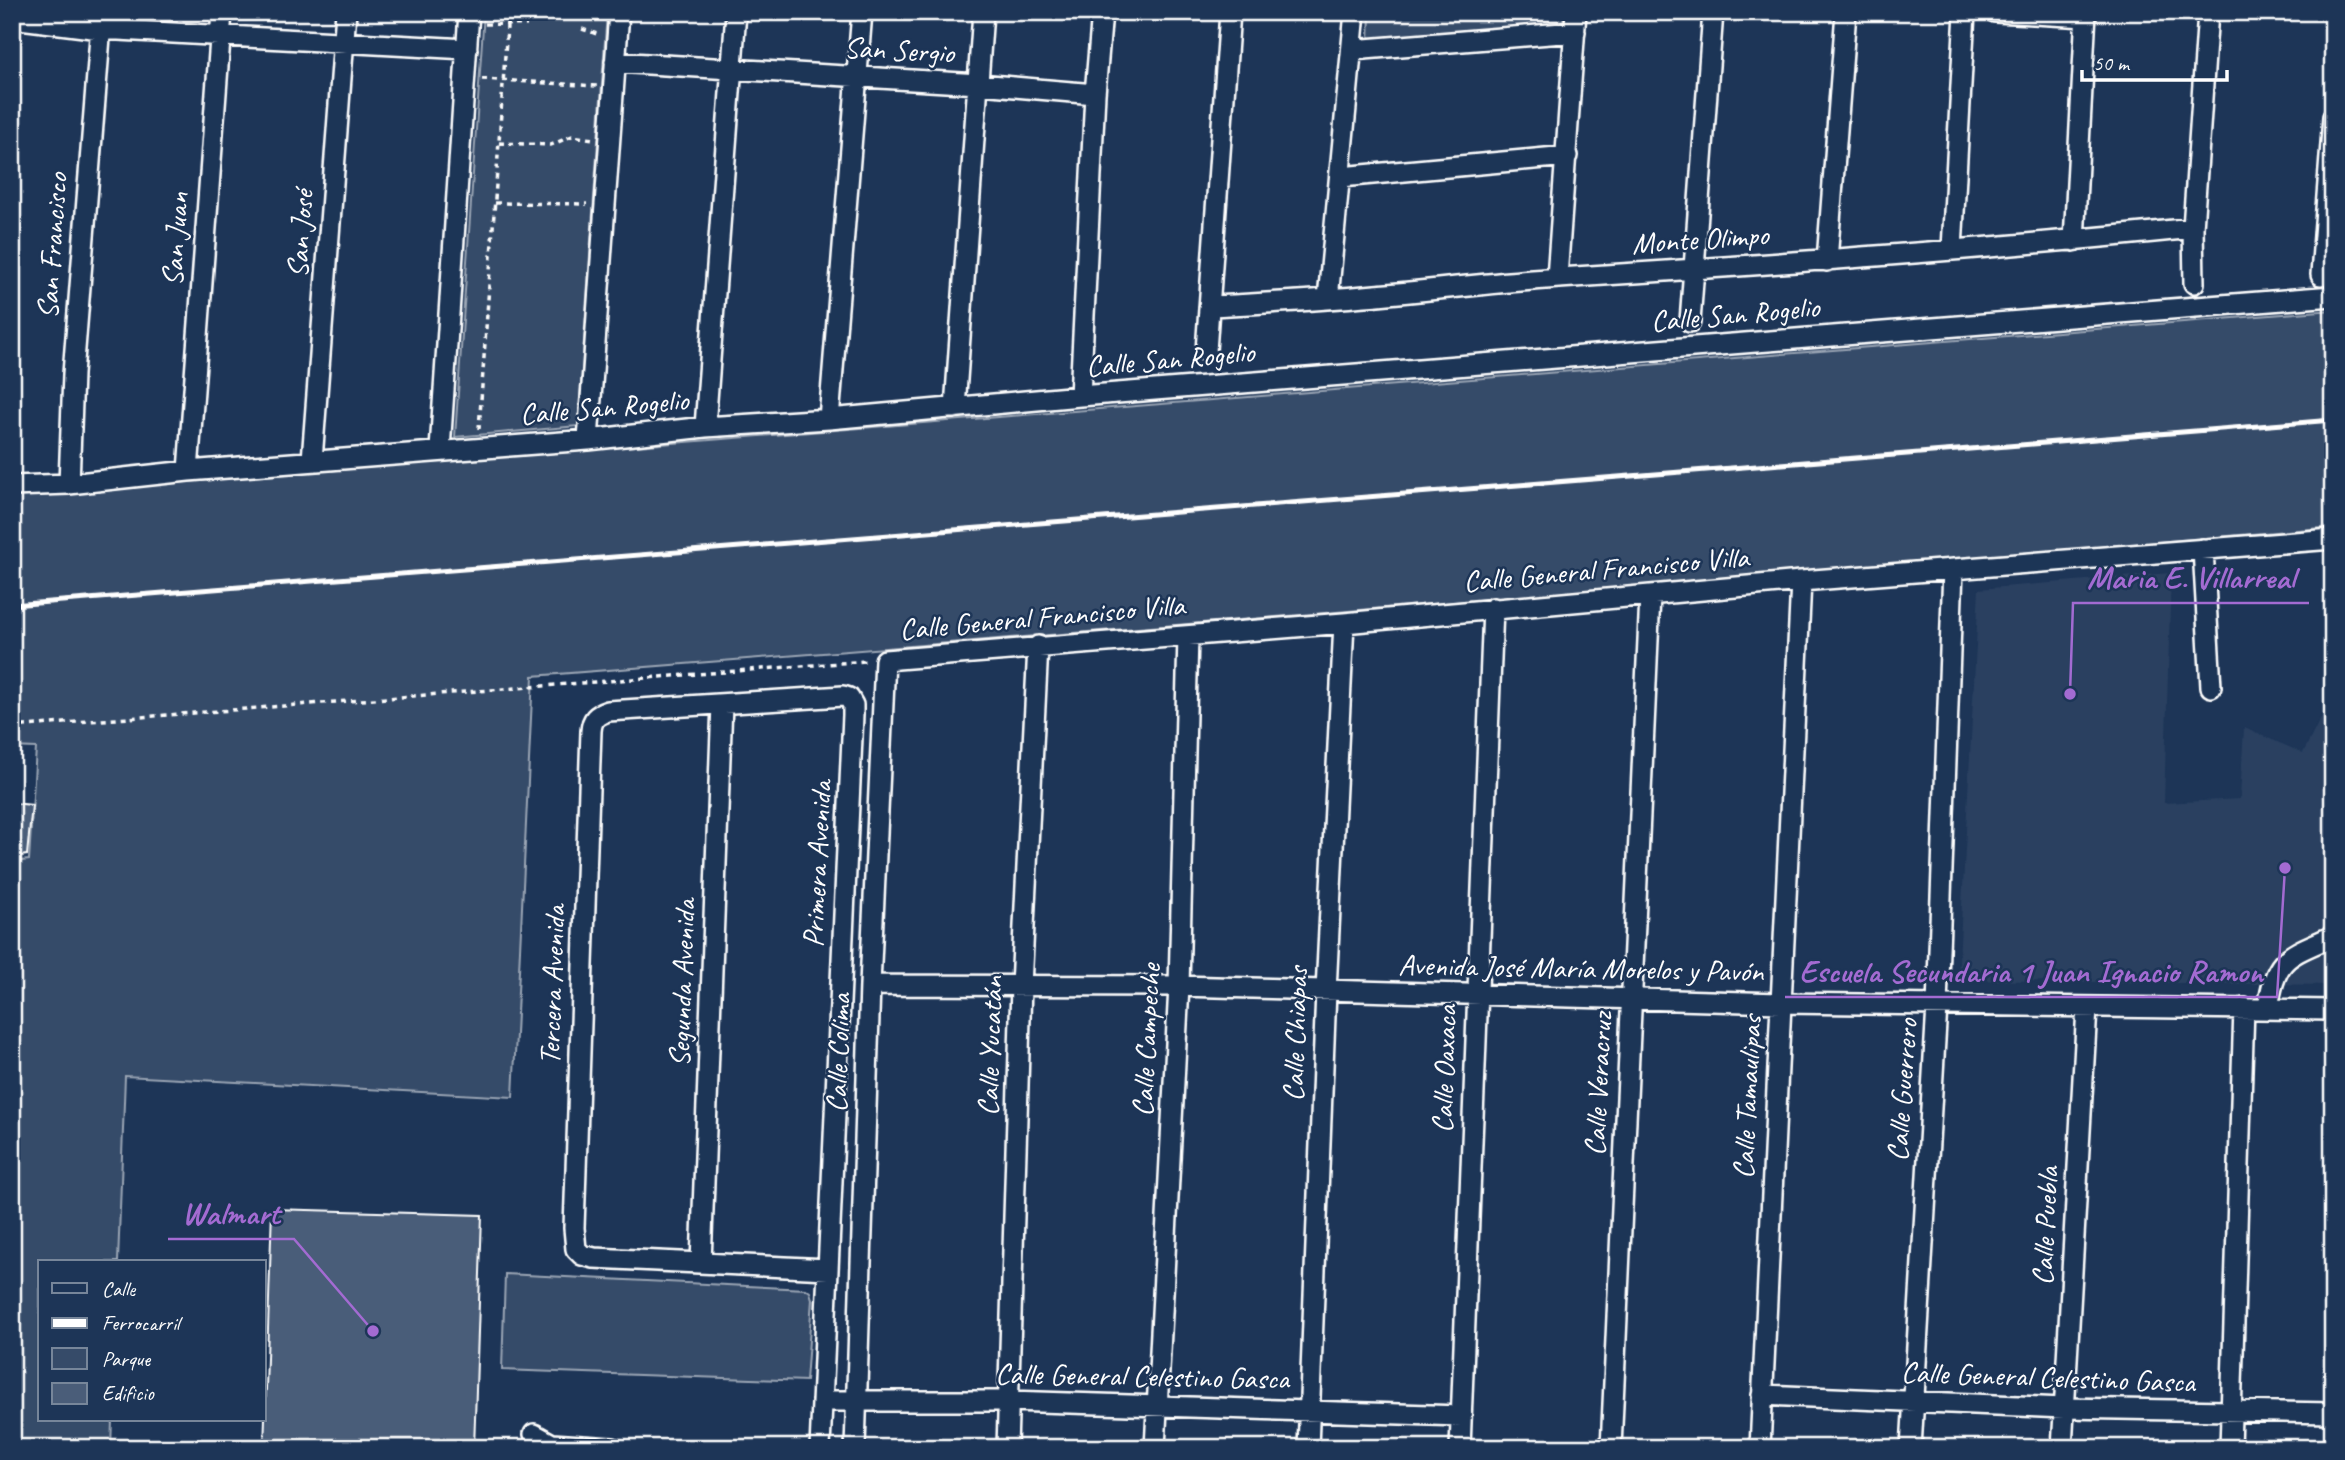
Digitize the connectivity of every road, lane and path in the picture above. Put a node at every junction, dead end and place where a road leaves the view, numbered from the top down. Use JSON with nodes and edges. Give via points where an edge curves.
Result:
{"nodes":[{"id":1,"x":222,"y":12,"type":"edge"},
{"id":2,"x":346,"y":12,"type":"edge"},
{"id":3,"x":508,"y":12,"type":"edge"},
{"id":4,"x":619,"y":12,"type":"edge"},
{"id":5,"x":736,"y":12,"type":"edge"},
{"id":6,"x":862,"y":12,"type":"edge"},
{"id":7,"x":983,"y":12,"type":"edge"},
{"id":8,"x":1102,"y":12,"type":"edge"},
{"id":9,"x":1230,"y":12,"type":"edge"},
{"id":10,"x":1355,"y":12,"type":"edge"},
{"id":11,"x":1713,"y":12,"type":"edge"},
{"id":12,"x":1846,"y":12,"type":"edge"},
{"id":13,"x":1965,"y":12,"type":"edge"},
{"id":14,"x":1995,"y":12,"type":"edge"},
{"id":15,"x":2208,"y":12,"type":"edge"},
{"id":16,"x":2086,"y":15,"type":"edge"},
{"id":17,"x":12,"y":18,"type":"edge"},
{"id":18,"x":476,"y":18,"type":"edge"},
{"id":19,"x":101,"y":21,"type":"edge"},
{"id":20,"x":1576,"y":22,"type":"edge"},
{"id":21,"x":507,"y":24,"type":"junction"},
{"id":22,"x":527,"y":25,"type":"dead end"},
{"id":23,"x":582,"y":29,"type":"dead end"},
{"id":24,"x":220,"y":37,"type":"junction"},
{"id":25,"x":606,"y":37,"type":"dead end"},
{"id":26,"x":344,"y":41,"type":"junction"},
{"id":27,"x":467,"y":49,"type":"junction"},
{"id":28,"x":1352,"y":50,"type":"junction"},
{"id":29,"x":615,"y":62,"type":"junction"},
{"id":30,"x":732,"y":68,"type":"junction"},
{"id":31,"x":856,"y":77,"type":"junction"},
{"id":32,"x":479,"y":79,"type":"dead end"},
{"id":33,"x":502,"y":80,"type":"junction"},
{"id":34,"x":979,"y":84,"type":"junction"},
{"id":35,"x":603,"y":86,"type":"dead end"},
{"id":36,"x":1095,"y":94,"type":"junction"},
{"id":37,"x":2333,"y":117,"type":"edge"},
{"id":38,"x":598,"y":139,"type":"dead end"},
{"id":39,"x":499,"y":143,"type":"junction"},
{"id":40,"x":1567,"y":156,"type":"junction"},
{"id":41,"x":1340,"y":177,"type":"junction"},
{"id":42,"x":495,"y":203,"type":"junction"},
{"id":43,"x":593,"y":204,"type":"dead end"},
{"id":44,"x":2329,"y":222,"type":"edge"},
{"id":45,"x":2193,"y":228,"type":"junction"},
{"id":46,"x":2074,"y":241,"type":"junction"},
{"id":47,"x":1952,"y":249,"type":"junction"},
{"id":48,"x":1827,"y":261,"type":"junction"},
{"id":49,"x":1693,"y":270,"type":"junction"},
{"id":50,"x":2321,"y":275,"type":"dead end"},
{"id":51,"x":1557,"y":278,"type":"junction"},
{"id":52,"x":2194,"y":283,"type":"dead end"},
{"id":53,"x":2333,"y":296,"type":"edge"},
{"id":54,"x":1328,"y":299,"type":"junction"},
{"id":55,"x":1210,"y":306,"type":"junction"},
{"id":56,"x":1690,"y":322,"type":"dead end"},
{"id":57,"x":1206,"y":351,"type":"dead end"},
{"id":58,"x":1080,"y":396,"type":"junction"},
{"id":59,"x":955,"y":408,"type":"junction"},
{"id":60,"x":830,"y":419,"type":"junction"},
{"id":61,"x":705,"y":427,"type":"junction"},
{"id":62,"x":479,"y":435,"type":"dead end"},
{"id":63,"x":588,"y":440,"type":"junction"},
{"id":64,"x":440,"y":450,"type":"junction"},
{"id":65,"x":312,"y":460,"type":"junction"},
{"id":66,"x":188,"y":471,"type":"junction"},
{"id":67,"x":69,"y":484,"type":"junction"},
{"id":68,"x":12,"y":486,"type":"edge"},
{"id":69,"x":2333,"y":539,"type":"edge"},
{"id":70,"x":2203,"y":549,"type":"junction"},
{"id":71,"x":1953,"y":569,"type":"junction"},
{"id":72,"x":1801,"y":581,"type":"junction"},
{"id":73,"x":1650,"y":596,"type":"junction"},
{"id":74,"x":1493,"y":608,"type":"junction"},
{"id":75,"x":1344,"y":623,"type":"junction"},
{"id":76,"x":1188,"y":636,"type":"junction"},
{"id":77,"x":1038,"y":646,"type":"junction"},
{"id":78,"x":885,"y":660,"type":"junction"},
{"id":79,"x":2211,"y":687,"type":"dead end"},
{"id":80,"x":722,"y":704,"type":"junction"},
{"id":81,"x":12,"y":727,"type":"edge"},
{"id":82,"x":2333,"y":936,"type":"edge"},
{"id":83,"x":870,"y":985,"type":"junction"},
{"id":84,"x":1021,"y":986,"type":"junction"},
{"id":85,"x":1179,"y":986,"type":"junction"},
{"id":86,"x":1326,"y":991,"type":"junction"},
{"id":87,"x":1477,"y":994,"type":"junction"},
{"id":88,"x":1632,"y":998,"type":"junction"},
{"id":89,"x":1781,"y":1003,"type":"junction"},
{"id":90,"x":1937,"y":1006,"type":"junction"},
{"id":91,"x":2087,"y":1008,"type":"junction"},
{"id":92,"x":2244,"y":1008,"type":"junction"},
{"id":93,"x":2268,"y":1009,"type":"junction"},
{"id":94,"x":2333,"y":1010,"type":"edge"},
{"id":95,"x":701,"y":1264,"type":"junction"},
{"id":96,"x":828,"y":1269,"type":"junction"},
{"id":97,"x":1762,"y":1395,"type":"junction"},
{"id":98,"x":822,"y":1401,"type":"junction"},
{"id":99,"x":1009,"y":1401,"type":"junction"},
{"id":100,"x":857,"y":1402,"type":"junction"},
{"id":101,"x":1913,"y":1402,"type":"junction"},
{"id":102,"x":1156,"y":1405,"type":"junction"},
{"id":103,"x":2064,"y":1408,"type":"junction"},
{"id":104,"x":1310,"y":1410,"type":"junction"},
{"id":105,"x":2232,"y":1413,"type":"junction"},
{"id":106,"x":2333,"y":1413,"type":"edge"},
{"id":107,"x":1461,"y":1416,"type":"junction"},
{"id":108,"x":534,"y":1434,"type":"dead end"},
{"id":109,"x":613,"y":1448,"type":"edge"},
{"id":110,"x":820,"y":1448,"type":"edge"},
{"id":111,"x":855,"y":1448,"type":"edge"},
{"id":112,"x":1007,"y":1448,"type":"edge"},
{"id":113,"x":1155,"y":1448,"type":"edge"},
{"id":114,"x":1308,"y":1448,"type":"edge"},
{"id":115,"x":1460,"y":1448,"type":"edge"},
{"id":116,"x":1611,"y":1448,"type":"edge"},
{"id":117,"x":1760,"y":1448,"type":"edge"},
{"id":118,"x":1911,"y":1448,"type":"edge"},
{"id":119,"x":2063,"y":1448,"type":"edge"},
{"id":120,"x":2231,"y":1448,"type":"edge"}],
"edges":[{"from":1,"to":24,"type":"street","name":"San Juan"},
{"from":2,"to":26,"type":"street","name":"San José"},
{"from":3,"to":21,"type":"path"},
{"from":4,"to":29,"type":"street"},
{"from":5,"to":30,"type":"street"},
{"from":6,"to":31,"type":"street"},
{"from":7,"to":34,"type":"street"},
{"from":8,"to":36,"type":"street"},
{"from":9,"to":55,"type":"street"},
{"from":10,"to":28,"type":"street"},
{"from":11,"to":49,"type":"street"},
{"from":12,"to":48,"type":"street"},
{"from":13,"to":47,"type":"street"},
{"from":14,"to":16,"type":"street"},
{"from":15,"to":45,"type":"street"},
{"from":16,"to":46,"type":"street"},
{"from":17,"to":19,"type":"street"},
{"from":18,"to":21,"type":"path"},
{"from":18,"to":27,"type":"street"},
{"from":19,"to":24,"type":"street"},
{"from":19,"to":67,"type":"street","name":"San Francisco","via":[[73,374]]},
{"from":20,"to":28,"type":"street"},
{"from":20,"to":40,"type":"street"},
{"from":21,"to":22,"type":"path"},
{"from":21,"to":33,"type":"path"},
{"from":23,"to":25,"type":"path"},
{"from":24,"to":26,"type":"street"},
{"from":24,"to":66,"type":"street","name":"San Juan"},
{"from":26,"to":27,"type":"street"},
{"from":26,"to":65,"type":"street","name":"San José"},
{"from":27,"to":64,"type":"street"},
{"from":28,"to":41,"type":"street"},
{"from":29,"to":30,"type":"street","name":"San Sergio"},
{"from":29,"to":63,"type":"street"},
{"from":30,"to":31,"type":"street","name":"San Sergio"},
{"from":30,"to":61,"type":"street"},
{"from":31,"to":34,"type":"street","name":"San Sergio"},
{"from":31,"to":60,"type":"street"},
{"from":32,"to":33,"type":"path"},
{"from":33,"to":35,"type":"path"},
{"from":33,"to":39,"type":"path"},
{"from":34,"to":36,"type":"street","name":"San Sergio"},
{"from":34,"to":59,"type":"street"},
{"from":36,"to":58,"type":"street"},
{"from":37,"to":44,"type":"street"},
{"from":38,"to":39,"type":"path","via":[[576,136],[551,145]]},
{"from":39,"to":42,"type":"path"},
{"from":40,"to":41,"type":"street"},
{"from":40,"to":51,"type":"street"},
{"from":41,"to":54,"type":"street"},
{"from":42,"to":43,"type":"path"},
{"from":42,"to":62,"type":"path"},
{"from":44,"to":50,"type":"street"},
{"from":45,"to":46,"type":"street","name":"Monte Olimpo"},
{"from":45,"to":52,"type":"street"},
{"from":46,"to":47,"type":"street","name":"Monte Olimpo"},
{"from":47,"to":48,"type":"street","name":"Monte Olimpo"},
{"from":48,"to":49,"type":"street","name":"Monte Olimpo"},
{"from":49,"to":51,"type":"street","name":"Monte Olimpo"},
{"from":49,"to":56,"type":"street"},
{"from":51,"to":54,"type":"street","name":"Monte Olimpo"},
{"from":53,"to":58,"type":"street","name":"Calle San Rogelio"},
{"from":54,"to":55,"type":"street","name":"Monte Olimpo"},
{"from":55,"to":57,"type":"street"},
{"from":58,"to":59,"type":"street","name":"Calle San Rogelio"},
{"from":59,"to":60,"type":"street","name":"Calle San Rogelio"},
{"from":60,"to":61,"type":"street","name":"Calle San Rogelio"},
{"from":61,"to":63,"type":"street","name":"Calle San Rogelio"},
{"from":63,"to":64,"type":"street","name":"Calle San Rogelio"},
{"from":64,"to":65,"type":"street","name":"Calle San Rogelio"},
{"from":65,"to":66,"type":"street","name":"Calle San Rogelio"},
{"from":66,"to":67,"type":"street","name":"Calle San Rogelio"},
{"from":67,"to":68,"type":"street","name":"Calle San Rogelio"},
{"from":69,"to":70,"type":"street","name":"Calle General Francisco Villa"},
{"from":70,"to":71,"type":"street","name":"Calle General Francisco Villa"},
{"from":70,"to":79,"type":"street"},
{"from":71,"to":72,"type":"street","name":"Calle General Francisco Villa"},
{"from":71,"to":90,"type":"street","name":"Calle Guerrero"},
{"from":72,"to":73,"type":"street","name":"Calle General Francisco Villa"},
{"from":72,"to":89,"type":"street","name":"Calle Tamaulipas"},
{"from":73,"to":74,"type":"street","name":"Calle General Francisco Villa"},
{"from":73,"to":88,"type":"street","name":"Calle Veracruz"},
{"from":74,"to":75,"type":"street","name":"Calle General Francisco Villa"},
{"from":74,"to":87,"type":"street","name":"Calle Oaxaca"},
{"from":75,"to":76,"type":"street","name":"Calle General Francisco Villa"},
{"from":75,"to":86,"type":"street","name":"Calle Chiapas"},
{"from":76,"to":77,"type":"street","name":"Calle General Francisco Villa"},
{"from":76,"to":85,"type":"street","name":"Calle Campeche"},
{"from":77,"to":78,"type":"street","name":"Calle General Francisco Villa"},
{"from":77,"to":84,"type":"street","name":"Calle Yucatán"},
{"from":78,"to":81,"type":"path"},
{"from":78,"to":83,"type":"street","name":"Calle Colima"},
{"from":80,"to":95,"type":"street","name":"Segunda Avenida"},
{"from":80,"to":95,"type":"street","name":"Tercera Avenida","via":[[608,712],[597,715],[591,731],[576,1249],[594,1258]]},
{"from":80,"to":96,"type":"street","name":"Primera Avenida","via":[[843,695],[851,700]]},
{"from":82,"to":93,"type":"street","via":[[2283,962]]},
{"from":83,"to":84,"type":"street","name":"Avenida José María Morelos y Pavón"},
{"from":83,"to":100,"type":"street","name":"Calle Colima"},
{"from":84,"to":85,"type":"street","name":"Avenida José María Morelos y Pavón"},
{"from":84,"to":99,"type":"street","name":"Calle Yucatán"},
{"from":85,"to":86,"type":"street","name":"Avenida José María Morelos y Pavón"},
{"from":85,"to":102,"type":"street","name":"Calle Campeche"},
{"from":86,"to":87,"type":"street","name":"Avenida José María Morelos y Pavón"},
{"from":86,"to":104,"type":"street","name":"Calle Chiapas"},
{"from":87,"to":88,"type":"street","name":"Avenida José María Morelos y Pavón"},
{"from":87,"to":107,"type":"street","name":"Calle Oaxaca"},
{"from":88,"to":89,"type":"street","name":"Avenida José María Morelos y Pavón"},
{"from":88,"to":116,"type":"street","name":"Calle Veracruz"},
{"from":89,"to":90,"type":"street","name":"Avenida José María Morelos y Pavón"},
{"from":89,"to":97,"type":"street","name":"Calle Tamaulipas"},
{"from":90,"to":91,"type":"street","name":"Avenida José María Morelos y Pavón"},
{"from":90,"to":101,"type":"street","name":"Calle Guerrero"},
{"from":91,"to":92,"type":"street","name":"Avenida José María Morelos y Pavón"},
{"from":91,"to":103,"type":"street","name":"Calle Puebla"},
{"from":92,"to":93,"type":"street","name":"Avenida José María Morelos y Pavón"},
{"from":92,"to":105,"type":"street"},
{"from":93,"to":94,"type":"street","name":"Avenida José María Morelos y Pavón"},
{"from":95,"to":96,"type":"street"},
{"from":96,"to":98,"type":"street","name":"Primera Avenida"},
{"from":97,"to":101,"type":"street","name":"Calle General Celestino Gasca"},
{"from":97,"to":117,"type":"street","name":"Calle Tamaulipas"},
{"from":98,"to":100,"type":"street","name":"Calle General Celestino Gasca"},
{"from":98,"to":110,"type":"street","name":"Primera Avenida"},
{"from":99,"to":100,"type":"street","name":"Calle General Celestino Gasca"},
{"from":99,"to":102,"type":"street","name":"Calle General Celestino Gasca"},
{"from":99,"to":112,"type":"street","name":"Calle Yucatán"},
{"from":100,"to":111,"type":"street","name":"Calle Colima"},
{"from":101,"to":103,"type":"street","name":"Calle General Celestino Gasca"},
{"from":101,"to":118,"type":"street","name":"Calle Guerrero"},
{"from":102,"to":104,"type":"street","name":"Calle General Celestino Gasca"},
{"from":102,"to":113,"type":"street","name":"Calle Campeche"},
{"from":103,"to":105,"type":"street","name":"Calle General Celestino Gasca"},
{"from":103,"to":119,"type":"street","name":"Calle Puebla"},
{"from":104,"to":107,"type":"street","name":"Calle General Celestino Gasca"},
{"from":104,"to":114,"type":"street","name":"Calle Chiapas"},
{"from":105,"to":106,"type":"street","name":"Calle General Celestino Gasca"},
{"from":105,"to":120,"type":"street"},
{"from":107,"to":115,"type":"street","name":"Calle Oaxaca"},
{"from":108,"to":109,"type":"street","via":[[552,1444]]}]}
